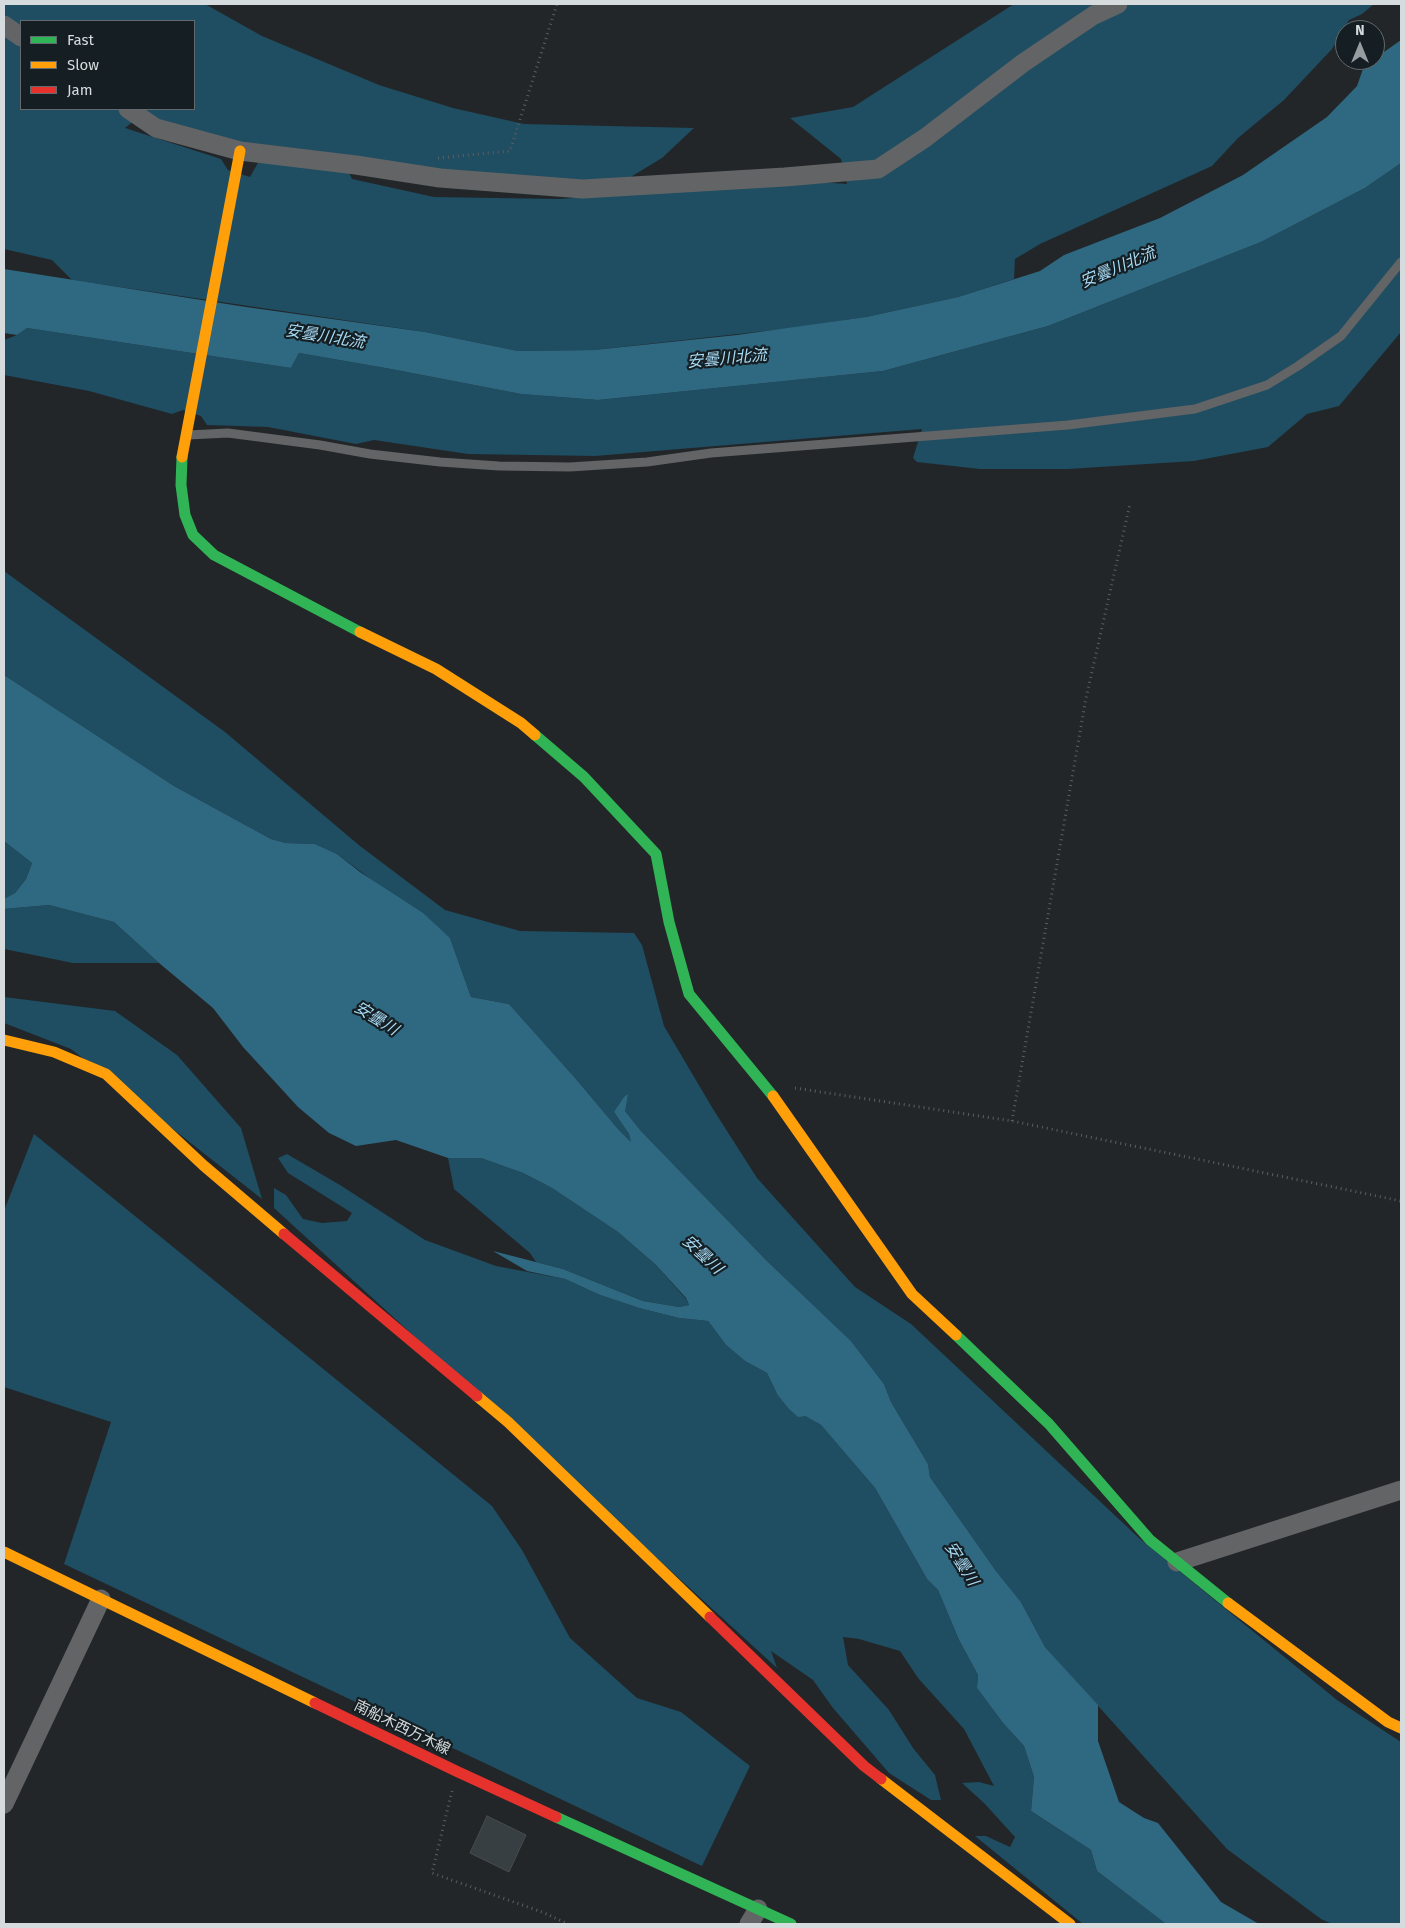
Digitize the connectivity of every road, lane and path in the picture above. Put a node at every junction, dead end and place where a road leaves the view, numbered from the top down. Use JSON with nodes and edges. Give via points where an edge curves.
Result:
{"nodes":[{"id":1,"x":557,"y":4,"type":"edge"},
{"id":2,"x":1118,"y":4,"type":"edge"},
{"id":3,"x":4,"y":26,"type":"edge"},
{"id":4,"x":20,"y":36,"type":"edge"},
{"id":5,"x":129,"y":110,"type":"edge"},
{"id":6,"x":433,"y":158,"type":"dead end"},
{"id":7,"x":239,"y":160,"type":"junction"},
{"id":8,"x":1401,"y":262,"type":"edge"},
{"id":9,"x":186,"y":435,"type":"junction"},
{"id":10,"x":1130,"y":504,"type":"dead end"},
{"id":11,"x":4,"y":1040,"type":"edge"},
{"id":12,"x":793,"y":1087,"type":"dead end"},
{"id":13,"x":1012,"y":1121,"type":"junction"},
{"id":14,"x":1401,"y":1201,"type":"edge"},
{"id":15,"x":1401,"y":1490,"type":"edge"},
{"id":16,"x":4,"y":1552,"type":"edge"},
{"id":17,"x":1177,"y":1562,"type":"junction"},
{"id":18,"x":101,"y":1599,"type":"junction"},
{"id":19,"x":1401,"y":1728,"type":"edge"},
{"id":20,"x":456,"y":1771,"type":"junction"},
{"id":21,"x":4,"y":1804,"type":"edge"},
{"id":22,"x":754,"y":1917,"type":"edge"},
{"id":23,"x":568,"y":1924,"type":"edge"},
{"id":24,"x":791,"y":1924,"type":"edge"},
{"id":25,"x":1070,"y":1924,"type":"edge"}],
"edges":[{"from":1,"to":6,"type":"path","via":[[510,151]]},
{"from":2,"to":7,"type":"street","via":[[1023,63],[925,138],[878,169],[583,189],[440,178],[356,165]]},
{"from":3,"to":4,"type":"street"},
{"from":5,"to":7,"type":"street","via":[[156,128]]},
{"from":7,"to":9,"type":"street"},
{"from":8,"to":9,"type":"lane","via":[[1341,336],[1267,385],[1195,409],[1068,425],[570,467],[440,462],[228,433]]},
{"from":9,"to":17,"type":"street","via":[[181,485],[185,515],[193,536],[214,555],[436,669],[521,724],[584,777],[656,854],[669,922],[689,994],[764,1083],[912,1294],[1048,1424],[1150,1540]]},
{"from":10,"to":13,"type":"path","via":[[1086,698]]},
{"from":11,"to":25,"type":"street","via":[[54,1052],[106,1074],[203,1165],[508,1422],[864,1766]]},
{"from":12,"to":13,"type":"path"},
{"from":13,"to":14,"type":"path"},
{"from":15,"to":17,"type":"street"},
{"from":16,"to":18,"type":"street","name":"南船木西万木線"},
{"from":17,"to":19,"type":"street","via":[[1388,1722]]},
{"from":18,"to":20,"type":"street","name":"南船木西万木線"},
{"from":18,"to":21,"type":"street"},
{"from":20,"to":22,"type":"street","name":"南船木西万木線"},
{"from":20,"to":23,"type":"path","via":[[432,1873]]},
{"from":22,"to":24,"type":"street","name":"南船木西万木線"}]}
